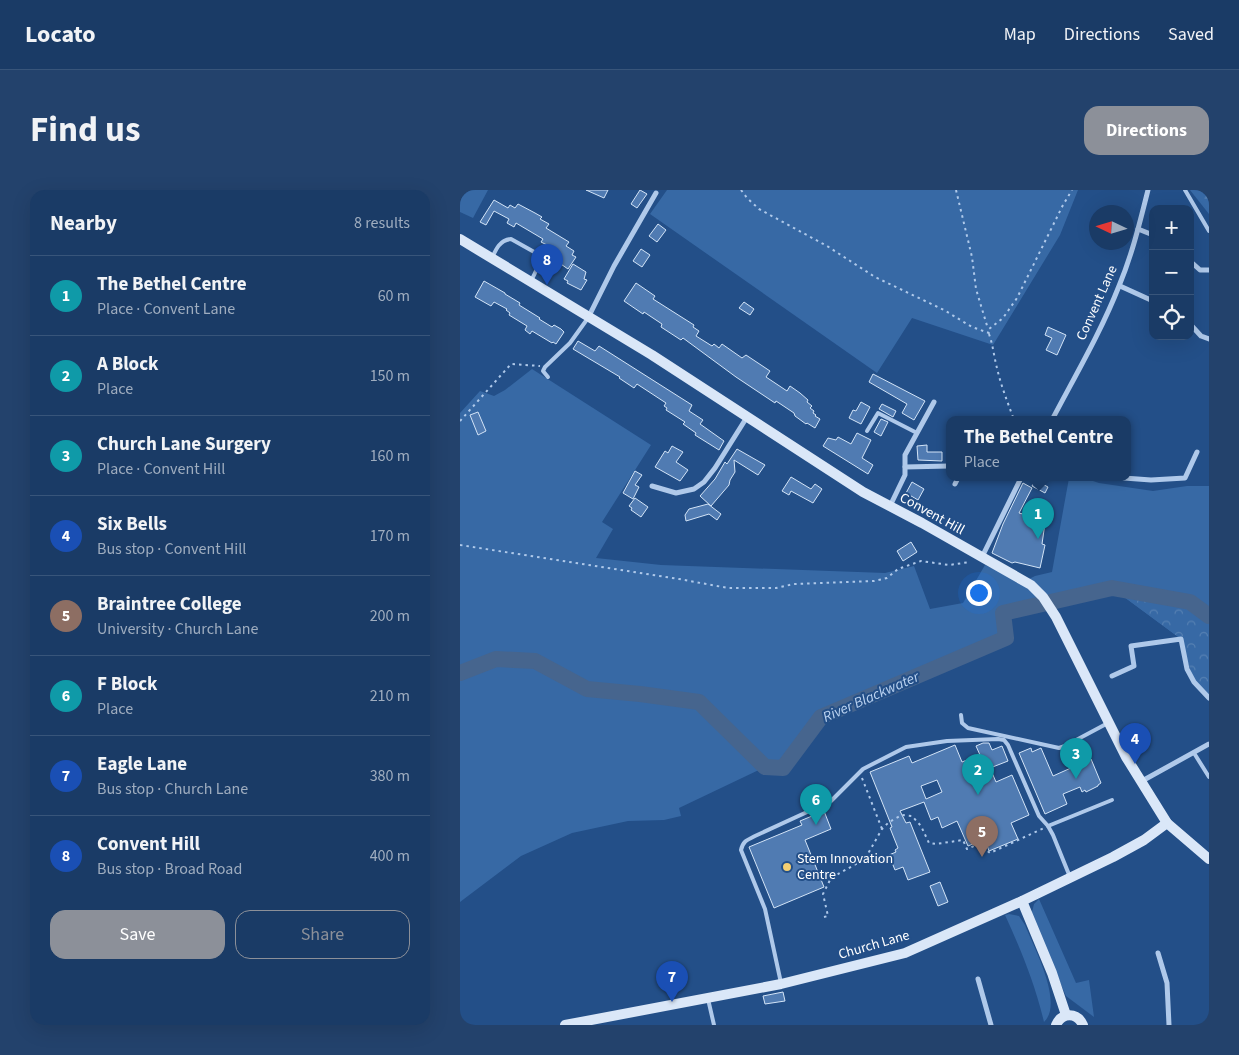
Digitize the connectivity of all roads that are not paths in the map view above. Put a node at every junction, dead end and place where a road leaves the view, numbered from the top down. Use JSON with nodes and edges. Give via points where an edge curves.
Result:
{"nodes":[{"id":1,"x":1148,"y":190,"type":"edge"},
{"id":2,"x":1185,"y":190,"type":"edge"},
{"id":3,"x":656,"y":193,"type":"dead end"},
{"id":4,"x":1138,"y":229,"type":"junction"},
{"id":5,"x":1209,"y":231,"type":"edge"},
{"id":6,"x":1149,"y":233,"type":"edge"},
{"id":7,"x":460,"y":239,"type":"edge"},
{"id":8,"x":492,"y":258,"type":"junction"},
{"id":9,"x":1194,"y":264,"type":"edge"},
{"id":10,"x":1209,"y":270,"type":"edge"},
{"id":11,"x":530,"y":280,"type":"junction"},
{"id":12,"x":1120,"y":286,"type":"junction"},
{"id":13,"x":1149,"y":299,"type":"edge"},
{"id":14,"x":589,"y":316,"type":"junction"},
{"id":15,"x":1194,"y":328,"type":"edge"},
{"id":16,"x":1209,"y":339,"type":"edge"},
{"id":17,"x":548,"y":377,"type":"dead end"},
{"id":18,"x":934,"y":402,"type":"dead end"},
{"id":19,"x":1054,"y":416,"type":"edge"},
{"id":20,"x":747,"y":417,"type":"junction"},
{"id":21,"x":867,"y":431,"type":"dead end"},
{"id":22,"x":917,"y":433,"type":"junction"},
{"id":23,"x":1197,"y":452,"type":"dead end"},
{"id":24,"x":946,"y":466,"type":"edge"},
{"id":25,"x":905,"y":467,"type":"junction"},
{"id":26,"x":1131,"y":479,"type":"edge"},
{"id":27,"x":956,"y":481,"type":"edge"},
{"id":28,"x":1019,"y":481,"type":"edge"},
{"id":29,"x":955,"y":484,"type":"dead end"},
{"id":30,"x":652,"y":486,"type":"dead end"},
{"id":31,"x":890,"y":506,"type":"junction"},
{"id":32,"x":982,"y":557,"type":"junction"},
{"id":33,"x":1112,"y":676,"type":"dead end"},
{"id":34,"x":1209,"y":698,"type":"edge"},
{"id":35,"x":961,"y":715,"type":"dead end"},
{"id":36,"x":1108,"y":723,"type":"junction"},
{"id":37,"x":1209,"y":744,"type":"edge"},
{"id":38,"x":1194,"y":753,"type":"junction"},
{"id":39,"x":1209,"y":777,"type":"edge"},
{"id":40,"x":1142,"y":781,"type":"junction"},
{"id":41,"x":1112,"y":800,"type":"dead end"},
{"id":42,"x":1167,"y":824,"type":"junction"},
{"id":43,"x":1048,"y":826,"type":"junction"},
{"id":44,"x":1209,"y":859,"type":"edge"},
{"id":45,"x":1070,"y":877,"type":"junction"},
{"id":46,"x":1022,"y":901,"type":"junction"},
{"id":47,"x":1158,"y":954,"type":"dead end"},
{"id":48,"x":978,"y":979,"type":"dead end"},
{"id":49,"x":781,"y":984,"type":"junction"},
{"id":50,"x":708,"y":999,"type":"junction"},
{"id":51,"x":1066,"y":1015,"type":"junction"},
{"id":52,"x":565,"y":1025,"type":"edge"},
{"id":53,"x":714,"y":1025,"type":"edge"},
{"id":54,"x":991,"y":1025,"type":"edge"},
{"id":55,"x":1056,"y":1025,"type":"edge"},
{"id":56,"x":1083,"y":1025,"type":"edge"},
{"id":57,"x":1169,"y":1025,"type":"edge"}],
"edges":[{"from":1,"to":4,"type":"street","name":"Convent Lane"},
{"from":2,"to":5,"type":"lane"},
{"from":3,"to":14,"type":"street"},
{"from":4,"to":6,"type":"street"},
{"from":4,"to":12,"type":"street","name":"Convent Lane"},
{"from":7,"to":8,"type":"main road","name":"Convent Hill"},
{"from":8,"to":11,"type":"main road","name":"Convent Hill"},
{"from":8,"to":11,"type":"lane","via":[[499,245],[508,239],[536,253],[539,263]]},
{"from":9,"to":10,"type":"street","via":[[1200,270]]},
{"from":11,"to":14,"type":"main road","name":"Convent Hill"},
{"from":12,"to":13,"type":"street"},
{"from":12,"to":19,"type":"street","name":"Convent Lane"},
{"from":14,"to":17,"type":"lane","via":[[570,343],[545,366],[543,371]]},
{"from":14,"to":20,"type":"main road","name":"Convent Hill"},
{"from":15,"to":16,"type":"street"},
{"from":18,"to":22,"type":"street"},
{"from":20,"to":30,"type":"street","via":[[704,482],[694,489],[676,493]]},
{"from":20,"to":31,"type":"main road","name":"Convent Hill"},
{"from":21,"to":22,"type":"lane","via":[[878,413]]},
{"from":22,"to":25,"type":"street","via":[[906,455]]},
{"from":23,"to":26,"type":"street","via":[[1185,478]]},
{"from":24,"to":25,"type":"street"},
{"from":25,"to":31,"type":"street","via":[[905,476]]},
{"from":27,"to":29,"type":"street"},
{"from":28,"to":32,"type":"street"},
{"from":31,"to":32,"type":"main road","name":"Convent Hill"},
{"from":32,"to":36,"type":"main road","name":"Convent Hill","via":[[1022,579],[1043,597]]},
{"from":33,"to":34,"type":"street","via":[[1134,666],[1132,646],[1181,639],[1187,669]]},
{"from":35,"to":36,"type":"lane","via":[[962,723],[968,728],[1059,748]]},
{"from":36,"to":40,"type":"main road","name":"Convent Hill"},
{"from":37,"to":38,"type":"street"},
{"from":38,"to":39,"type":"lane"},
{"from":38,"to":40,"type":"street"},
{"from":40,"to":42,"type":"main road","name":"Convent Hill"},
{"from":41,"to":43,"type":"lane"},
{"from":42,"to":44,"type":"main road"},
{"from":42,"to":45,"type":"main road","name":"Church Lane","via":[[1113,857]]},
{"from":43,"to":45,"type":"lane"},
{"from":43,"to":49,"type":"lane","via":[[1038,816],[1004,740],[947,741],[906,748],[860,772],[831,801],[744,841],[742,845],[741,850],[765,909]]},
{"from":45,"to":46,"type":"main road","name":"Church Lane"},
{"from":46,"to":49,"type":"main road","name":"Church Lane","via":[[905,953]]},
{"from":46,"to":51,"type":"main road"},
{"from":47,"to":57,"type":"street","via":[[1170,983]]},
{"from":48,"to":54,"type":"street"},
{"from":49,"to":50,"type":"main road","name":"Church Lane"},
{"from":50,"to":52,"type":"main road","name":"Church Lane"},
{"from":50,"to":53,"type":"lane"},
{"from":51,"to":55,"type":"main road"},
{"from":51,"to":56,"type":"main road","via":[[1078,1017]]}]}
